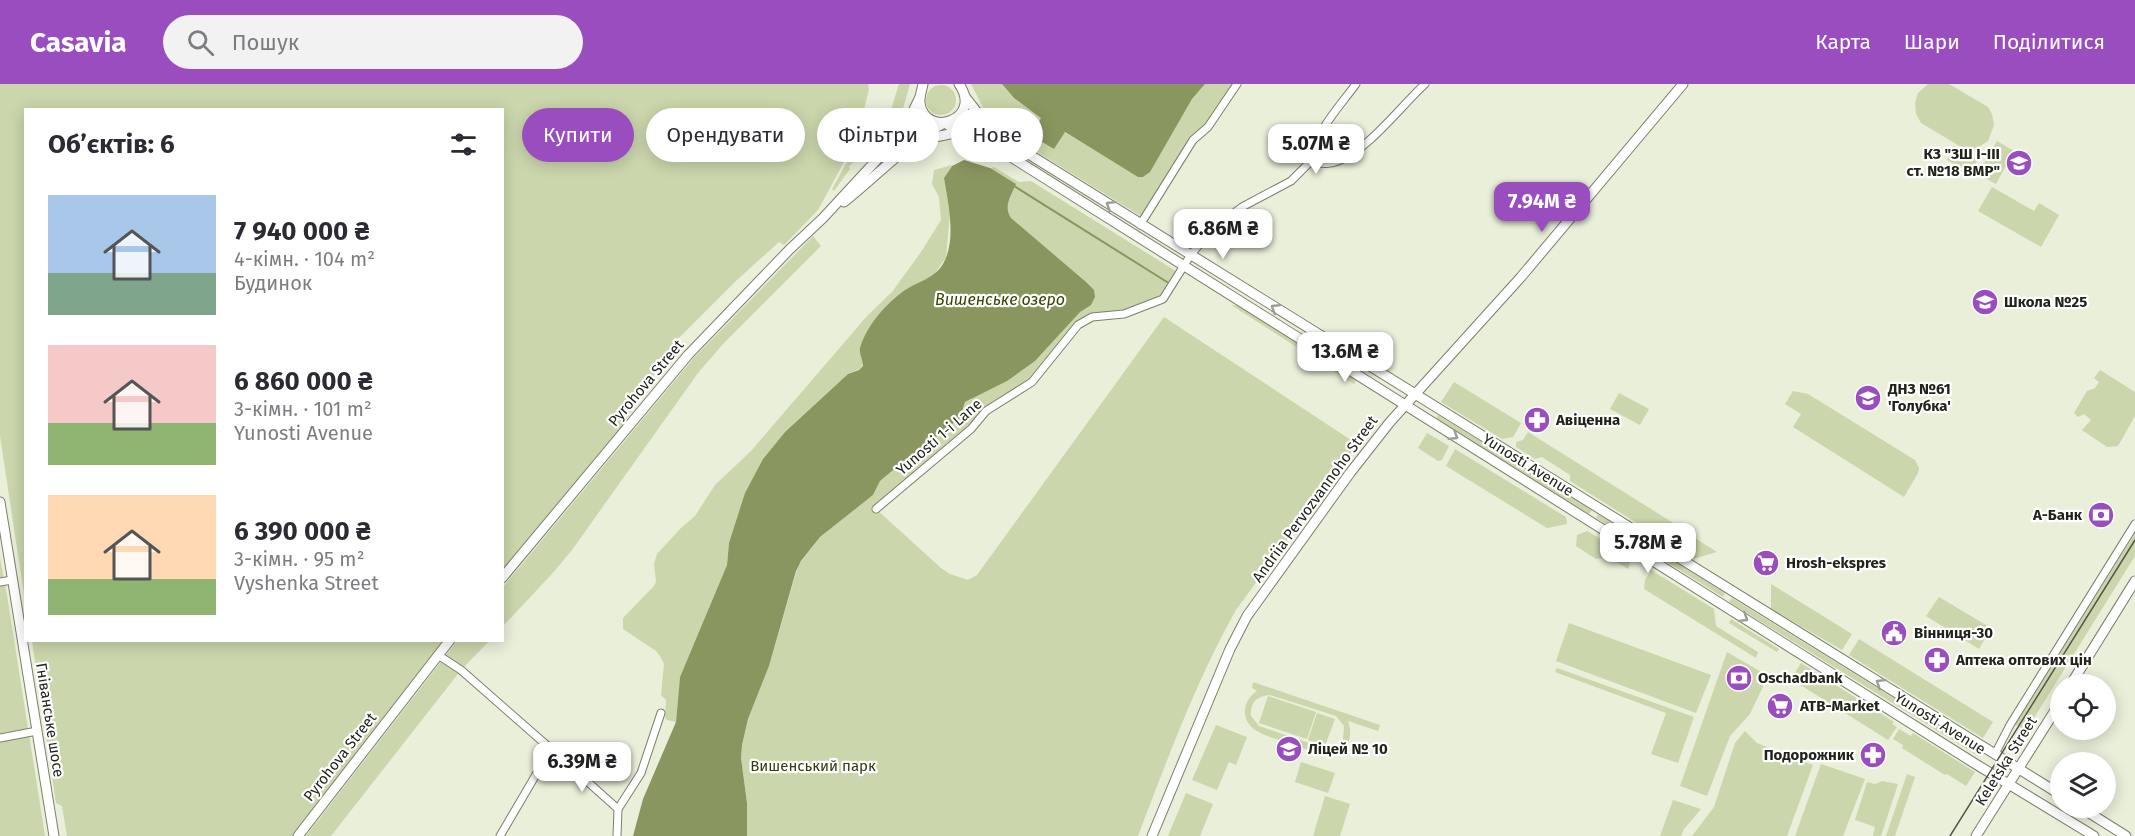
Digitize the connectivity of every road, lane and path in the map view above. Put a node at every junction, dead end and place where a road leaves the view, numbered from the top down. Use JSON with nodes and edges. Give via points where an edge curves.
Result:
{"nodes":[{"id":1,"x":1237,"y":84,"type":"edge"},
{"id":2,"x":1356,"y":84,"type":"edge"},
{"id":3,"x":1425,"y":84,"type":"edge"},
{"id":4,"x":1683,"y":84,"type":"edge"},
{"id":5,"x":924,"y":85,"type":"edge"},
{"id":6,"x":963,"y":89,"type":"edge"},
{"id":7,"x":920,"y":97,"type":"junction"},
{"id":8,"x":945,"y":123,"type":"junction"},
{"id":9,"x":939,"y":127,"type":"edge"},
{"id":10,"x":951,"y":127,"type":"edge"},
{"id":11,"x":889,"y":162,"type":"edge"},
{"id":12,"x":1019,"y":162,"type":"edge"},
{"id":13,"x":1310,"y":162,"type":"junction"},
{"id":14,"x":823,"y":218,"type":"junction"},
{"id":15,"x":1140,"y":225,"type":"junction"},
{"id":16,"x":1190,"y":256,"type":"junction"},
{"id":17,"x":1184,"y":265,"type":"junction"},
{"id":18,"x":1414,"y":394,"type":"junction"},
{"id":19,"x":1404,"y":405,"type":"junction"},
{"id":20,"x":0,"y":502,"type":"edge"},
{"id":21,"x":1598,"y":508,"type":"junction"},
{"id":22,"x":876,"y":509,"type":"dead end"},
{"id":23,"x":1589,"y":521,"type":"junction"},
{"id":24,"x":2135,"y":524,"type":"edge"},
{"id":25,"x":504,"y":576,"type":"edge"},
{"id":26,"x":12,"y":579,"type":"junction"},
{"id":27,"x":2135,"y":581,"type":"edge"},
{"id":28,"x":0,"y":582,"type":"edge"},
{"id":29,"x":1732,"y":591,"type":"junction"},
{"id":30,"x":1724,"y":605,"type":"junction"},
{"id":31,"x":448,"y":642,"type":"edge"},
{"id":32,"x":438,"y":655,"type":"junction"},
{"id":33,"x":2077,"y":674,"type":"edge"},
{"id":34,"x":661,"y":713,"type":"dead end"},
{"id":35,"x":2050,"y":719,"type":"edge"},
{"id":36,"x":37,"y":731,"type":"junction"},
{"id":37,"x":0,"y":738,"type":"edge"},
{"id":38,"x":551,"y":749,"type":"junction"},
{"id":39,"x":1995,"y":754,"type":"junction"},
{"id":40,"x":2019,"y":769,"type":"junction"},
{"id":41,"x":2010,"y":783,"type":"junction"},
{"id":42,"x":2050,"y":788,"type":"edge"},
{"id":43,"x":618,"y":808,"type":"junction"},
{"id":44,"x":2097,"y":818,"type":"edge"},
{"id":45,"x":54,"y":836,"type":"edge"},
{"id":46,"x":298,"y":836,"type":"edge"},
{"id":47,"x":500,"y":836,"type":"edge"},
{"id":48,"x":617,"y":836,"type":"edge"},
{"id":49,"x":1152,"y":836,"type":"edge"},
{"id":50,"x":1976,"y":836,"type":"edge"},
{"id":51,"x":2094,"y":836,"type":"edge"},
{"id":52,"x":2126,"y":836,"type":"edge"}],
"edges":[{"from":1,"to":15,"type":"street","via":[[1208,127],[1193,141]]},
{"from":2,"to":13,"type":"street","via":[[1320,131]]},
{"from":3,"to":13,"type":"street","via":[[1353,152],[1326,164]]},
{"from":4,"to":18,"type":"main road","name":"Andriia Pervozvannoho Street","via":[[1555,237]]},
{"from":5,"to":7,"type":"main road","name":"Pyrohova Street"},
{"from":6,"to":8,"type":"main road","name":"Pyrohova Street","via":[[965,105],[959,116]]},
{"from":15,"to":6,"type":"main road","name":"Yunosti Avenue","one_way":true,"via":[[1006,140],[991,128]]},
{"from":7,"to":8,"type":"main road","name":"Yunosti Avenue","via":[[926,117]]},
{"from":7,"to":14,"type":"main road","name":"Pyrohova Street","via":[[897,138]]},
{"from":8,"to":9,"type":"main road","name":"Pyrohova Street"},
{"from":8,"to":10,"type":"main road","name":"Yunosti Avenue"},
{"from":11,"to":14,"type":"main road","name":"Pyrohova Street"},
{"from":12,"to":17,"type":"main road","name":"Yunosti Avenue"},
{"from":13,"to":16,"type":"street","name":"Yunosti 1-i Lane","via":[[1291,181],[1242,207],[1210,231]]},
{"from":14,"to":25,"type":"main road","name":"Pyrohova Street","via":[[688,355]]},
{"from":15,"to":16,"type":"main road","name":"Yunosti Avenue"},
{"from":16,"to":17,"type":"street","name":"Yunosti 1-i Lane"},
{"from":18,"to":16,"type":"main road","name":"Yunosti Avenue","one_way":true},
{"from":17,"to":19,"type":"main road","name":"Yunosti Avenue"},
{"from":17,"to":22,"type":"street","name":"Yunosti 1-i Lane","via":[[1159,302],[1083,322],[1032,382],[986,411],[971,429]]},
{"from":18,"to":19,"type":"main road","name":"Andriia Pervozvannoho Street"},
{"from":18,"to":21,"type":"main road","name":"Yunosti Avenue"},
{"from":19,"to":23,"type":"main road","name":"Yunosti Avenue","one_way":true},
{"from":19,"to":49,"type":"main road","name":"Andriia Pervozvannoho Street","via":[[1247,616]]},
{"from":20,"to":26,"type":"main road","name":"Гніванське шосе"},
{"from":21,"to":23,"type":"main road"},
{"from":21,"to":29,"type":"main road","name":"Yunosti Avenue"},
{"from":23,"to":30,"type":"main road","name":"Yunosti Avenue"},
{"from":24,"to":39,"type":"street"},
{"from":26,"to":28,"type":"street"},
{"from":26,"to":36,"type":"main road","name":"Гніванське шосе"},
{"from":27,"to":33,"type":"main road"},
{"from":29,"to":30,"type":"main road"},
{"from":39,"to":29,"type":"main road","name":"Yunosti Avenue","one_way":true},
{"from":30,"to":41,"type":"main road","name":"Yunosti Avenue","one_way":true},
{"from":31,"to":32,"type":"main road","name":"Pyrohova Street"},
{"from":32,"to":38,"type":"street","via":[[461,670]]},
{"from":32,"to":46,"type":"main road","name":"Pyrohova Street"},
{"from":34,"to":43,"type":"street","via":[[641,773]]},
{"from":35,"to":40,"type":"main road","name":"Keletska Street"},
{"from":36,"to":37,"type":"street"},
{"from":36,"to":45,"type":"main road","name":"Гніванське шосе"},
{"from":38,"to":43,"type":"street"},
{"from":38,"to":47,"type":"street"},
{"from":39,"to":40,"type":"main road","name":"Yunosti Avenue"},
{"from":40,"to":41,"type":"main road","name":"Keletska Street"},
{"from":40,"to":42,"type":"main road","name":"Yunosti Avenue"},
{"from":41,"to":50,"type":"main road","name":"Keletska Street"},
{"from":41,"to":51,"type":"main road","name":"Yunosti Avenue"},
{"from":43,"to":48,"type":"street"},
{"from":44,"to":52,"type":"main road"}]}
